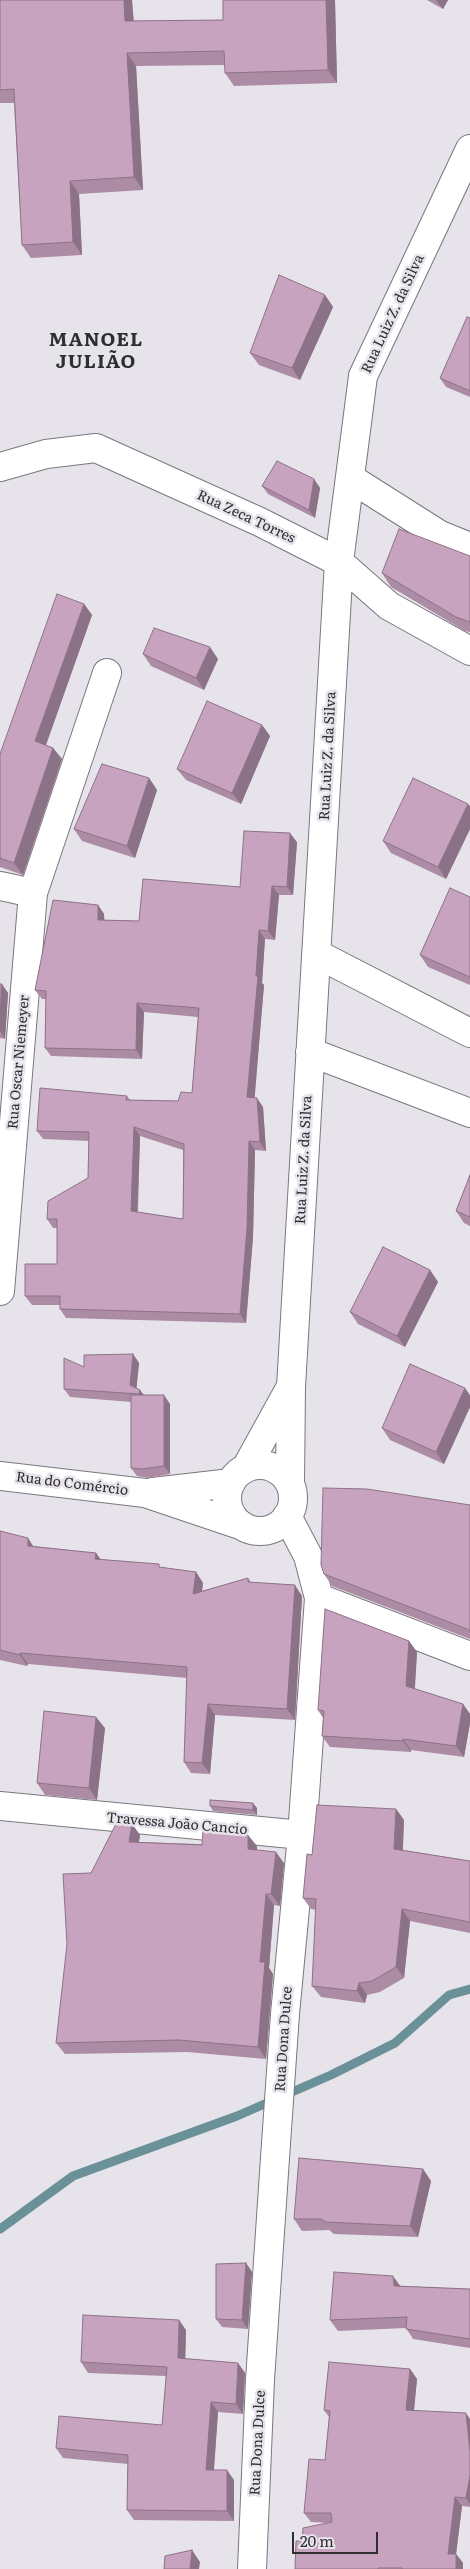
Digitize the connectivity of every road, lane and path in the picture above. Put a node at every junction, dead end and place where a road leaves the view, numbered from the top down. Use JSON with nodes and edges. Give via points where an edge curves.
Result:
{"nodes":[{"id":1,"x":470,"y":149,"type":"edge"},
{"id":2,"x":0,"y":467,"type":"edge"},
{"id":3,"x":350,"y":478,"type":"junction"},
{"id":4,"x":470,"y":547,"type":"edge"},
{"id":5,"x":340,"y":562,"type":"junction"},
{"id":6,"x":470,"y":651,"type":"edge"},
{"id":7,"x":107,"y":673,"type":"dead end"},
{"id":8,"x":0,"y":886,"type":"edge"},
{"id":9,"x":32,"y":892,"type":"junction"},
{"id":10,"x":317,"y":954,"type":"junction"},
{"id":11,"x":470,"y":1033,"type":"edge"},
{"id":12,"x":310,"y":1052,"type":"junction"},
{"id":13,"x":470,"y":1113,"type":"edge"},
{"id":14,"x":0,"y":1291,"type":"edge"},
{"id":15,"x":291,"y":1387,"type":"junction"},
{"id":16,"x":238,"y":1475,"type":"junction"},
{"id":17,"x":0,"y":1476,"type":"edge"},
{"id":18,"x":290,"y":1483,"type":"junction"},
{"id":19,"x":145,"y":1493,"type":"junction"},
{"id":20,"x":287,"y":1516,"type":"junction"},
{"id":21,"x":244,"y":1526,"type":"junction"},
{"id":22,"x":319,"y":1598,"type":"junction"},
{"id":23,"x":470,"y":1656,"type":"edge"},
{"id":24,"x":0,"y":1806,"type":"edge"},
{"id":25,"x":302,"y":1835,"type":"junction"},
{"id":26,"x":252,"y":2569,"type":"edge"}],
"edges":[{"from":1,"to":3,"type":"street","name":"Rua Luiz Z. da Silva","via":[[364,376]]},
{"from":2,"to":5,"type":"street","name":"Rua Zeca Torres","via":[[46,454],[96,448]]},
{"from":3,"to":4,"type":"street","via":[[440,536]]},
{"from":3,"to":5,"type":"street","name":"Rua Luiz Z. da Silva"},
{"from":5,"to":6,"type":"street","name":"Rua Zeca Torres","via":[[389,606]]},
{"from":5,"to":10,"type":"street","name":"Rua Luiz Z. da Silva"},
{"from":7,"to":9,"type":"street","name":"Rua Oscar Niemeyer"},
{"from":8,"to":9,"type":"street"},
{"from":9,"to":14,"type":"street","name":"Rua Oscar Niemeyer"},
{"from":10,"to":11,"type":"street"},
{"from":10,"to":12,"type":"street","name":"Rua Luiz Z. da Silva"},
{"from":12,"to":13,"type":"street"},
{"from":12,"to":15,"type":"street","name":"Rua Luiz Z. da Silva"},
{"from":15,"to":16,"type":"street","name":"Rua Luiz Z. da Silva"},
{"from":15,"to":18,"type":"street","name":"Rua Luiz Z. da Silva"},
{"from":16,"to":18,"type":"street","via":[[256,1465],[276,1468]]},
{"from":16,"to":19,"type":"street","name":"Rua do Comércio"},
{"from":16,"to":21,"type":"street","via":[[228,1492],[230,1512]]},
{"from":17,"to":19,"type":"street","name":"Rua do Comércio"},
{"from":18,"to":20,"type":"street","via":[[293,1499]]},
{"from":19,"to":21,"type":"street","name":"Rua do Comércio"},
{"from":20,"to":21,"type":"street","via":[[272,1528],[253,1530]]},
{"from":20,"to":22,"type":"street","name":"Rua Dona Dulce","via":[[308,1556]]},
{"from":22,"to":23,"type":"street"},
{"from":22,"to":25,"type":"street","name":"Rua Dona Dulce"},
{"from":24,"to":25,"type":"street","name":"Travessa João Cancio"},
{"from":25,"to":26,"type":"street","name":"Rua Dona Dulce","via":[[285,2014],[260,2380]]}]}
